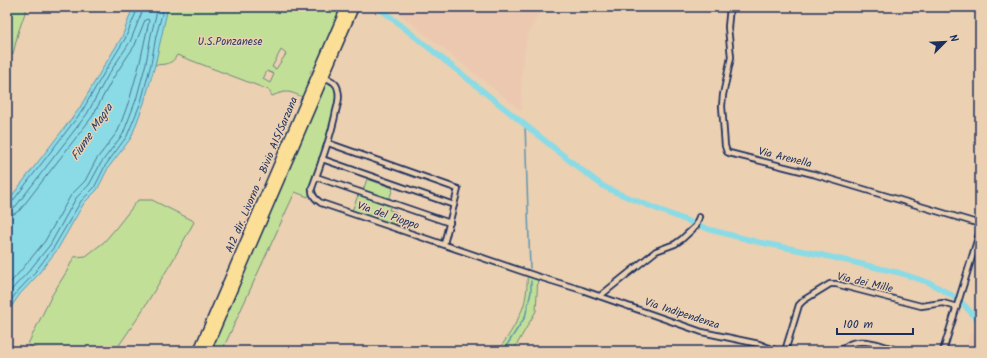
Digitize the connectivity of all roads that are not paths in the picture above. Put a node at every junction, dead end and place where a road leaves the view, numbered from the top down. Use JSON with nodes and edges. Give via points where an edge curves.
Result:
{"nodes":[{"id":1,"x":346,"y":7,"type":"edge"},
{"id":2,"x":354,"y":7,"type":"edge"},
{"id":3,"x":730,"y":7,"type":"edge"},
{"id":4,"x":326,"y":78,"type":"dead end"},
{"id":5,"x":328,"y":143,"type":"junction"},
{"id":6,"x":322,"y":159,"type":"junction"},
{"id":7,"x":316,"y":177,"type":"junction"},
{"id":8,"x":454,"y":205,"type":"junction"},
{"id":9,"x":698,"y":219,"type":"dead end"},
{"id":10,"x":450,"y":223,"type":"junction"},
{"id":11,"x":980,"y":224,"type":"edge"},
{"id":12,"x":980,"y":231,"type":"edge"},
{"id":13,"x":444,"y":244,"type":"junction"},
{"id":14,"x":978,"y":248,"type":"edge"},
{"id":15,"x":582,"y":290,"type":"joint"},
{"id":16,"x":600,"y":296,"type":"junction"},
{"id":17,"x":957,"y":305,"type":"junction"},
{"id":18,"x":198,"y":351,"type":"edge"},
{"id":19,"x":206,"y":351,"type":"edge"},
{"id":20,"x":777,"y":351,"type":"edge"},
{"id":21,"x":785,"y":351,"type":"edge"},
{"id":22,"x":840,"y":351,"type":"edge"},
{"id":23,"x":899,"y":351,"type":"edge"},
{"id":24,"x":943,"y":351,"type":"edge"}],
"edges":[{"from":1,"to":18,"type":"highway","name":"A12 dir. Livorno - Bivio A15/Sarzana"},
{"from":2,"to":19,"type":"highway"},
{"from":3,"to":11,"type":"street","name":"Via Arenella","via":[[728,27],[731,57],[722,106],[727,152],[813,174]]},
{"from":4,"to":5,"type":"street","name":"Via del Pioppo","via":[[337,85],[339,91]]},
{"from":5,"to":6,"type":"street","name":"Via del Pioppo"},
{"from":5,"to":8,"type":"street","via":[[458,189]]},
{"from":6,"to":7,"type":"street","name":"Via del Pioppo"},
{"from":6,"to":8,"type":"street"},
{"from":7,"to":10,"type":"street"},
{"from":7,"to":13,"type":"street","name":"Via del Pioppo","via":[[312,192],[321,203]]},
{"from":8,"to":10,"type":"street"},
{"from":9,"to":16,"type":"street","via":[[696,226],[675,244],[656,251]]},
{"from":10,"to":13,"type":"street"},
{"from":12,"to":14,"type":"street"},
{"from":13,"to":15,"type":"street","name":"Via del Pioppo"},
{"from":14,"to":17,"type":"street"},
{"from":15,"to":16,"type":"street","name":"Via Indipendenza"},
{"from":16,"to":20,"type":"street","name":"Via Indipendenza","via":[[702,332],[760,344]]},
{"from":17,"to":21,"type":"street","name":"Via dei Mille","via":[[943,303],[921,306],[830,284],[798,305]]},
{"from":17,"to":24,"type":"street"},
{"from":22,"to":23,"type":"street","via":[[861,342],[879,344]]}]}
